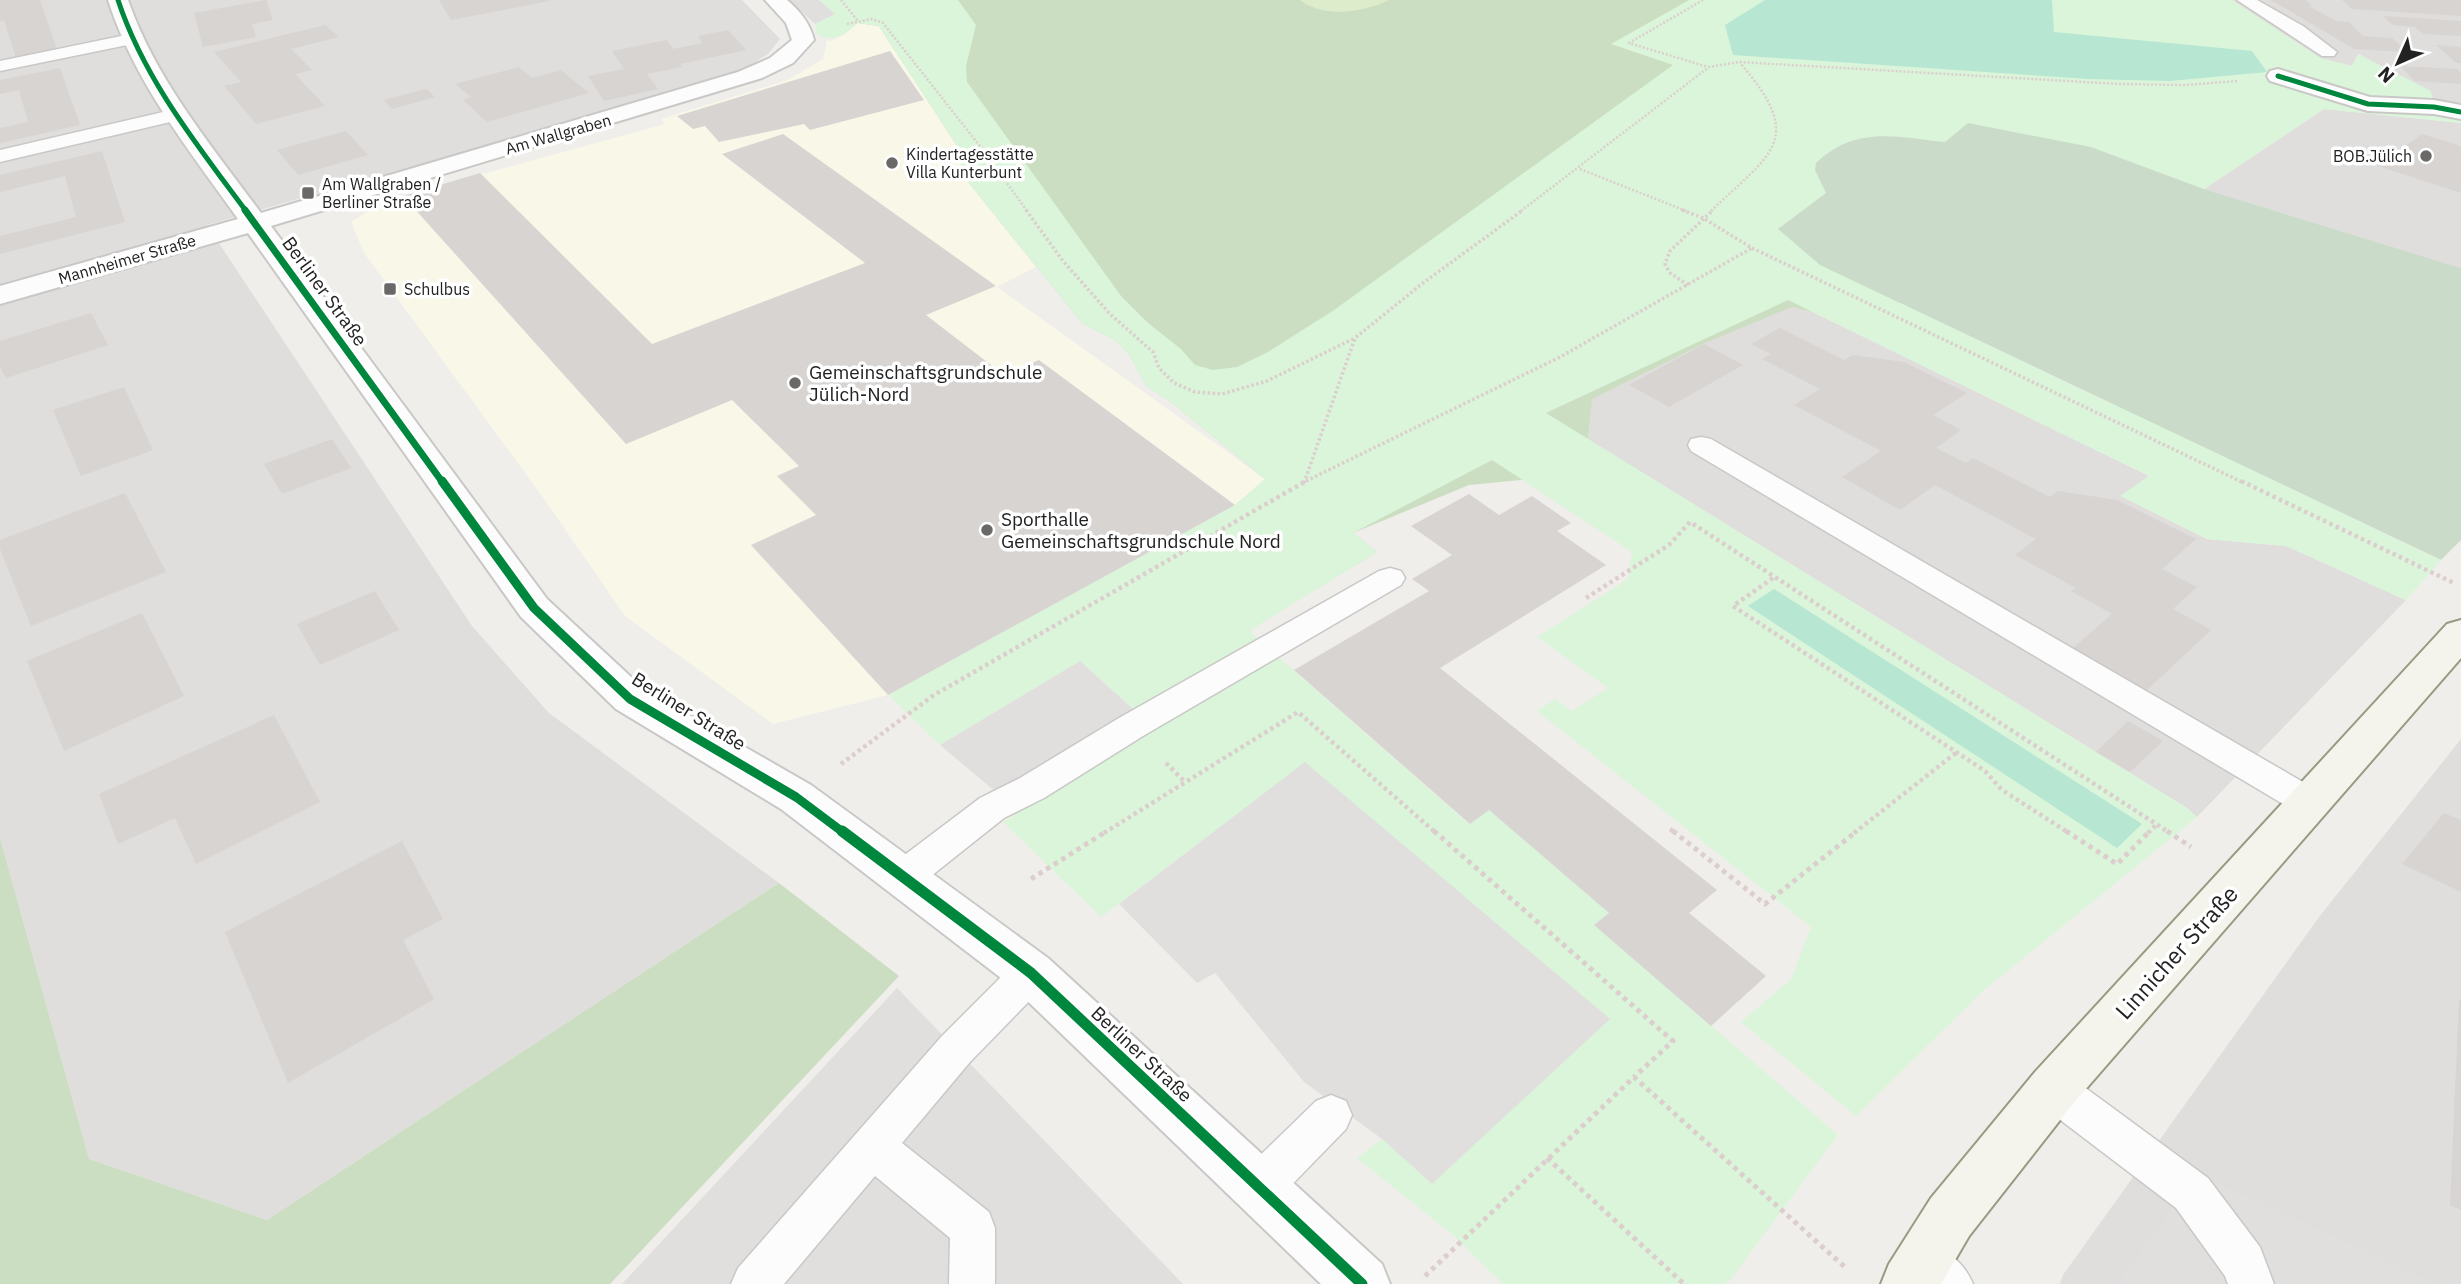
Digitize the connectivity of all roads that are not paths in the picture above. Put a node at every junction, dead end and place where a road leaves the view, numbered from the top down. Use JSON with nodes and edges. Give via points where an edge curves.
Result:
{"nodes":[{"id":1,"x":118,"y":0,"type":"edge"},
{"id":2,"x":775,"y":0,"type":"edge"},
{"id":3,"x":2245,"y":0,"type":"edge"},
{"id":4,"x":131,"y":39,"type":"junction"},
{"id":5,"x":2328,"y":52,"type":"dead end"},
{"id":6,"x":0,"y":66,"type":"edge"},
{"id":7,"x":2278,"y":76,"type":"road end"},
{"id":8,"x":2461,"y":112,"type":"edge"},
{"id":9,"x":176,"y":115,"type":"junction"},
{"id":10,"x":0,"y":156,"type":"edge"},
{"id":11,"x":254,"y":223,"type":"junction"},
{"id":12,"x":0,"y":295,"type":"edge"},
{"id":13,"x":1701,"y":445,"type":"dead end"},
{"id":14,"x":1390,"y":578,"type":"dead end"},
{"id":15,"x":2461,"y":633,"type":"edge"},
{"id":16,"x":2309,"y":803,"type":"junction"},
{"id":17,"x":903,"y":877,"type":"junction"},
{"id":18,"x":1031,"y":973,"type":"junction"},
{"id":19,"x":2053,"y":1089,"type":"junction"},
{"id":20,"x":1331,"y":1115,"type":"dead end"},
{"id":21,"x":872,"y":1146,"type":"junction"},
{"id":22,"x":1259,"y":1187,"type":"junction"},
{"id":23,"x":1927,"y":1277,"type":"edge"},
{"id":24,"x":754,"y":1284,"type":"edge"},
{"id":25,"x":972,"y":1284,"type":"edge"},
{"id":26,"x":1362,"y":1284,"type":"edge"},
{"id":27,"x":2251,"y":1284,"type":"edge"}],
"edges":[{"from":1,"to":4,"type":"street","name":"Berliner Straße"},
{"from":2,"to":11,"type":"street","name":"Am Wallgraben","via":[[795,19],[803,40],[771,67],[717,87]]},
{"from":3,"to":5,"type":"lane"},
{"from":4,"to":6,"type":"lane"},
{"from":4,"to":9,"type":"street","name":"Berliner Straße"},
{"from":7,"to":8,"type":"street","via":[[2368,104]]},
{"from":9,"to":10,"type":"lane"},
{"from":9,"to":11,"type":"street","name":"Berliner Straße"},
{"from":11,"to":12,"type":"street","name":"Mannheimer Straße"},
{"from":11,"to":17,"type":"street","name":"Berliner Straße","via":[[534,608],[631,699],[796,797]]},
{"from":13,"to":16,"type":"lane"},
{"from":14,"to":17,"type":"lane","via":[[992,808]]},
{"from":15,"to":16,"type":"main road","name":"Linnicher Straße"},
{"from":16,"to":19,"type":"main road","name":"Linnicher Straße"},
{"from":17,"to":18,"type":"street","name":"Berliner Straße"},
{"from":18,"to":21,"type":"lane","via":[[956,1049]]},
{"from":18,"to":22,"type":"street","name":"Berliner Straße"},
{"from":19,"to":23,"type":"main road","name":"Linnicher Straße","via":[[1950,1217]]},
{"from":19,"to":27,"type":"lane","via":[[2192,1193],[2244,1263]]},
{"from":20,"to":22,"type":"lane"},
{"from":21,"to":24,"type":"lane"},
{"from":21,"to":25,"type":"lane","via":[[973,1228]]},
{"from":22,"to":26,"type":"street","name":"Berliner Straße"}]}
